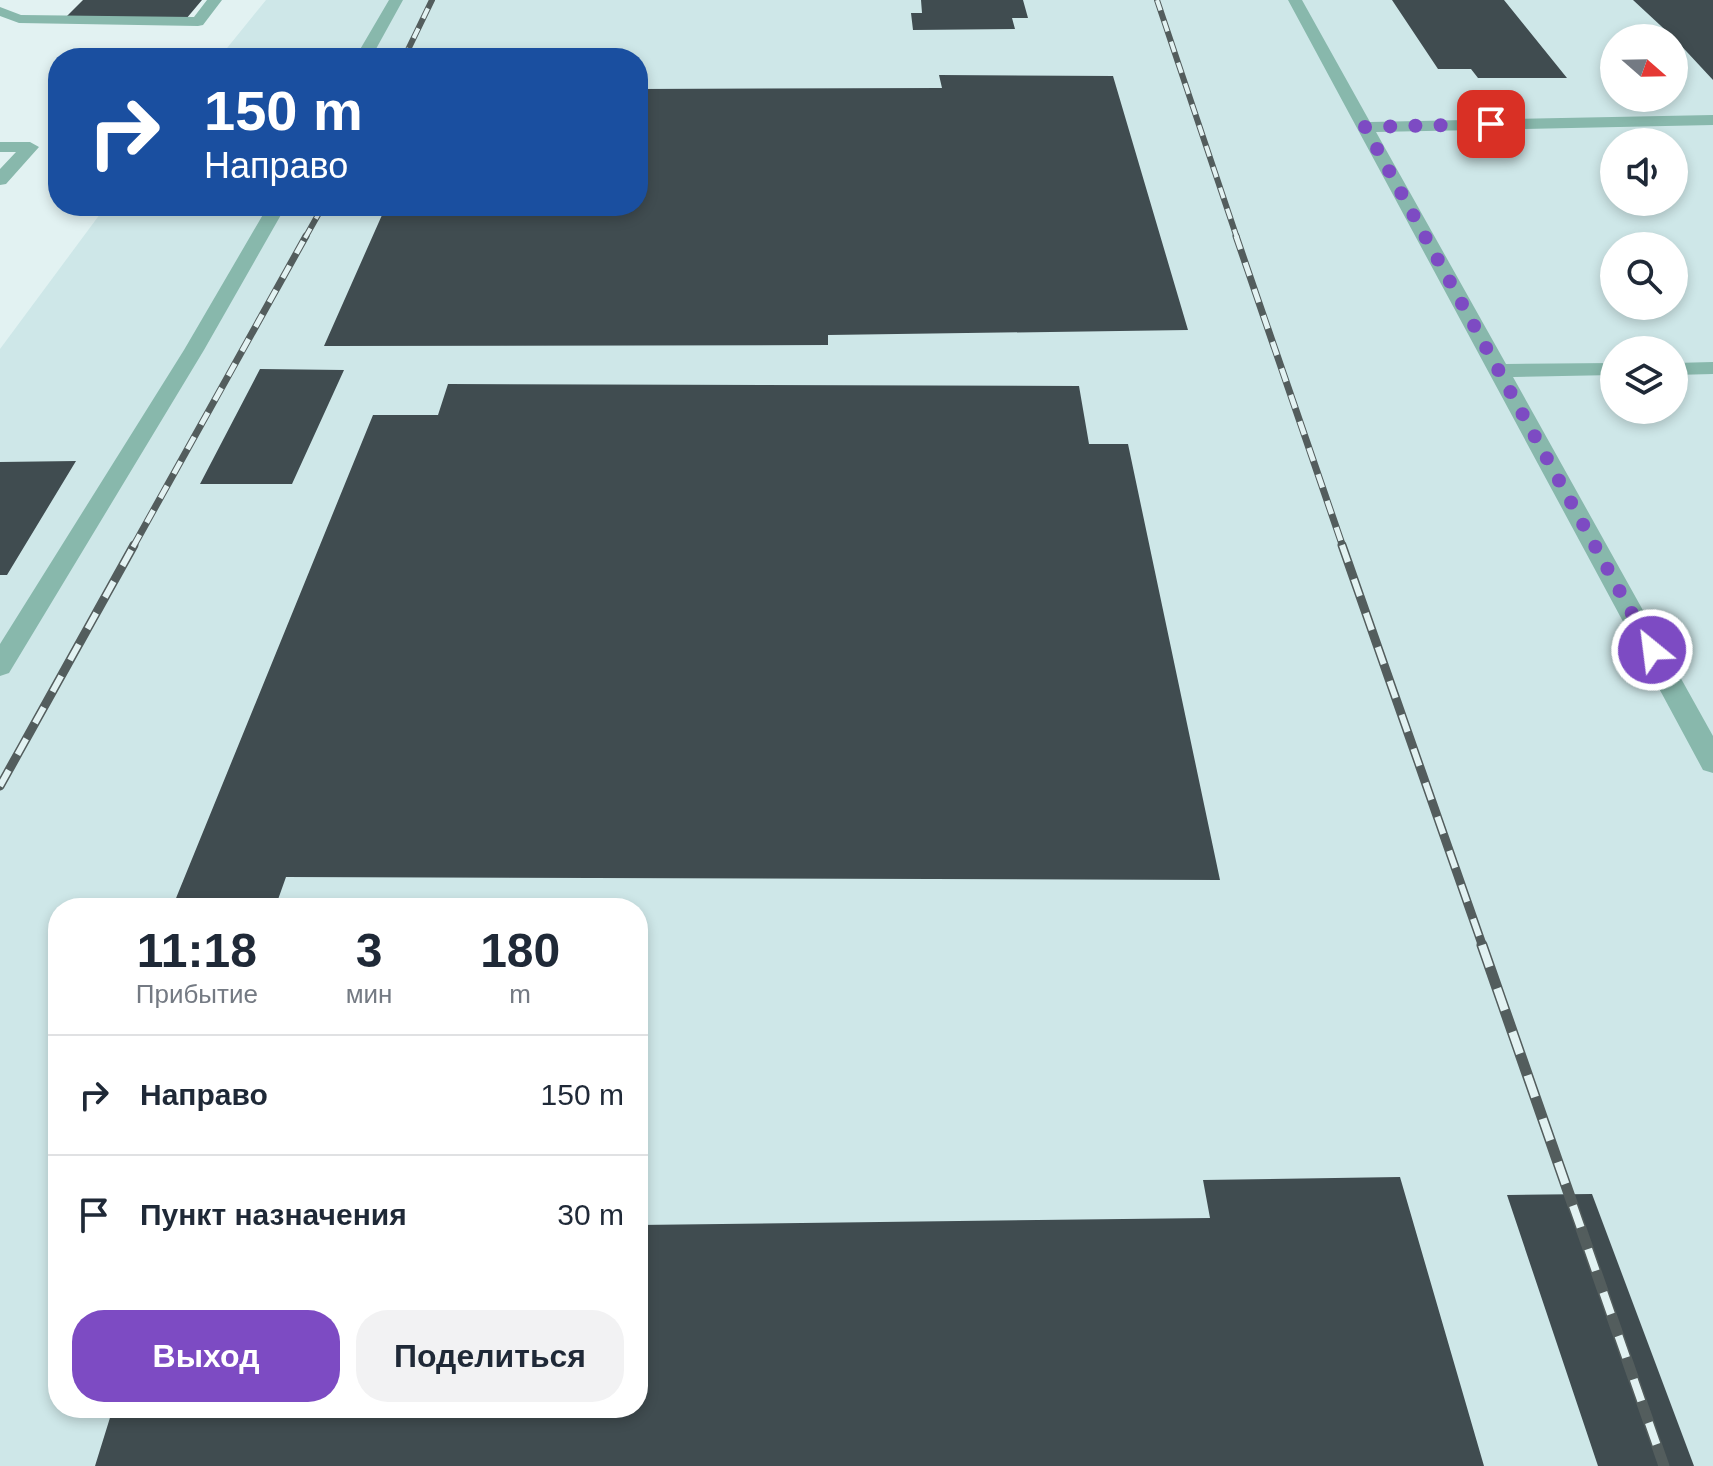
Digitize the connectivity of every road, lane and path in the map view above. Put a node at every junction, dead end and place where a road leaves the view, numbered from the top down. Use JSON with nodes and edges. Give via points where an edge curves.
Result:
{"nodes":[{"id":1,"x":5,"y":0,"type":"edge"},
{"id":2,"x":215,"y":0,"type":"edge"},
{"id":3,"x":396,"y":0,"type":"edge"},
{"id":4,"x":1295,"y":0,"type":"edge"},
{"id":5,"x":0,"y":5,"type":"edge"},
{"id":6,"x":0,"y":11,"type":"edge"},
{"id":7,"x":369,"y":48,"type":"edge"},
{"id":8,"x":1713,"y":120,"type":"edge"},
{"id":9,"x":1365,"y":127,"type":"junction"},
{"id":10,"x":0,"y":147,"type":"edge"},
{"id":11,"x":0,"y":180,"type":"edge"},
{"id":12,"x":271,"y":216,"type":"edge"},
{"id":13,"x":1713,"y":368,"type":"edge"},
{"id":14,"x":1600,"y":369,"type":"edge"},
{"id":15,"x":1688,"y":369,"type":"edge"},
{"id":16,"x":1499,"y":371,"type":"junction"},
{"id":17,"x":0,"y":666,"type":"edge"},
{"id":18,"x":1713,"y":762,"type":"edge"}],
"edges":[{"from":1,"to":5,"type":"lane"},
{"from":2,"to":6,"type":"lane","via":[[198,22],[19,19]]},
{"from":3,"to":7,"type":"lane"},
{"from":4,"to":9,"type":"lane"},
{"from":8,"to":9,"type":"lane"},
{"from":9,"to":16,"type":"lane"},
{"from":10,"to":11,"type":"lane","via":[[30,147]]},
{"from":12,"to":17,"type":"lane"},
{"from":13,"to":15,"type":"lane"},
{"from":14,"to":16,"type":"lane"},
{"from":16,"to":18,"type":"lane"}]}
